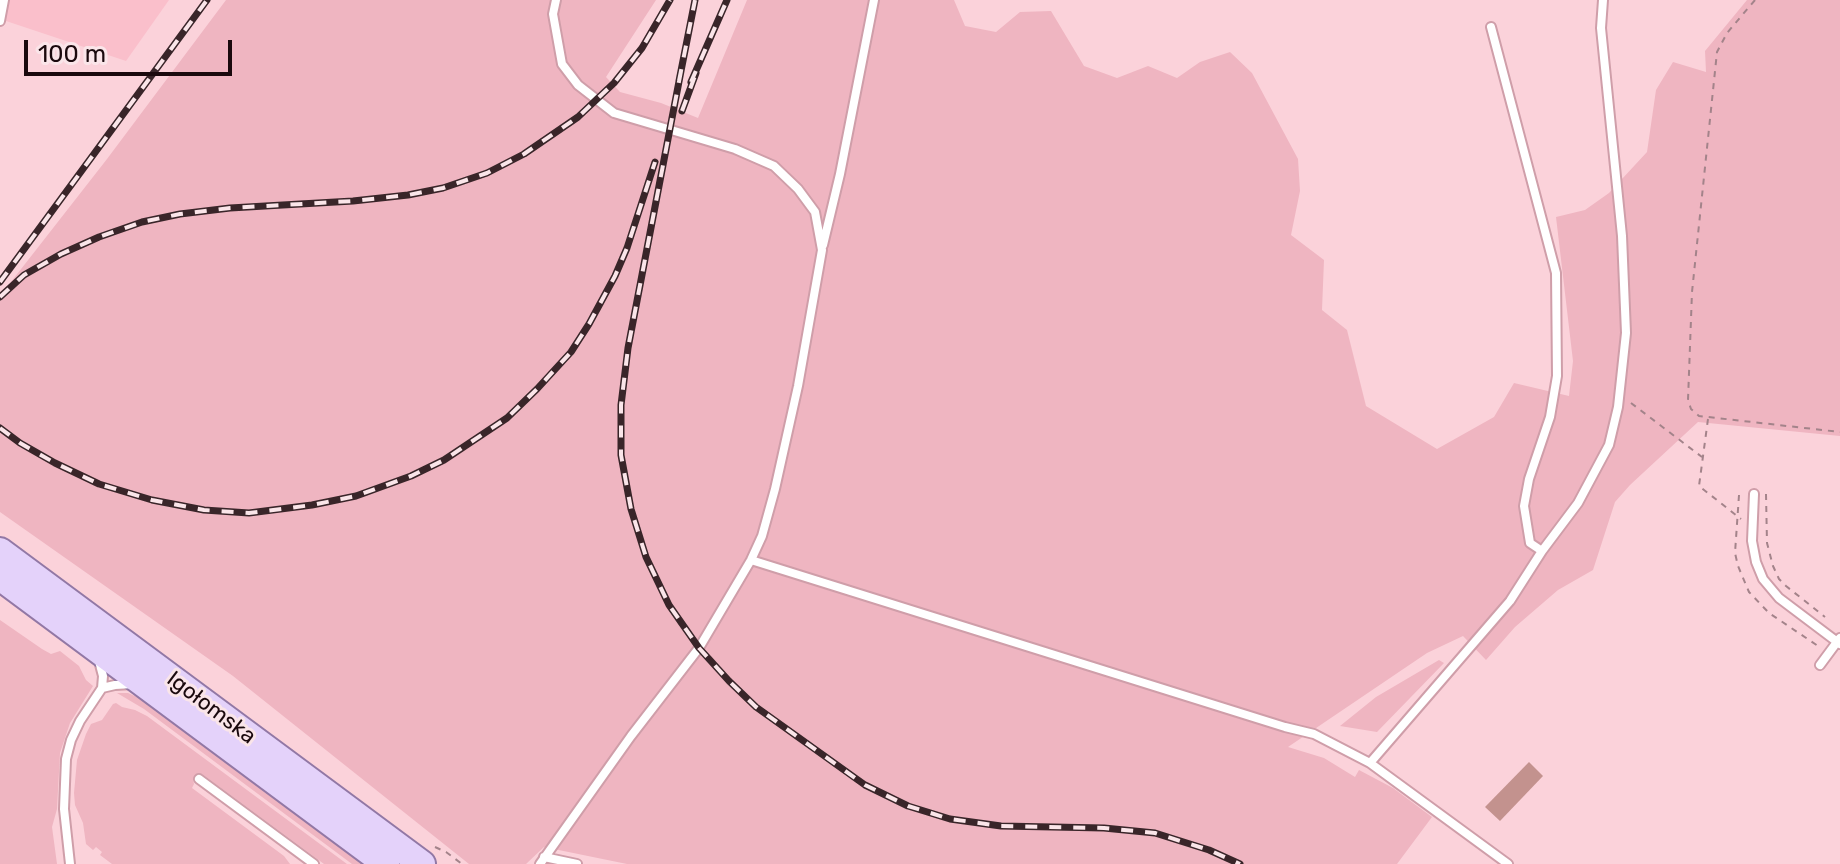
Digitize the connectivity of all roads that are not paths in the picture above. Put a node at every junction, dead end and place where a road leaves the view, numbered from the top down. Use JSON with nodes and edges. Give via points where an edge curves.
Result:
{"nodes":[{"id":1,"x":4,"y":0,"type":"edge"},
{"id":2,"x":556,"y":0,"type":"edge"},
{"id":3,"x":874,"y":0,"type":"edge"},
{"id":4,"x":1603,"y":0,"type":"edge"},
{"id":5,"x":0,"y":21,"type":"edge"},
{"id":6,"x":1491,"y":27,"type":"dead end"},
{"id":7,"x":822,"y":250,"type":"junction"},
{"id":8,"x":1754,"y":494,"type":"dead end"},
{"id":9,"x":0,"y":551,"type":"edge"},
{"id":10,"x":1542,"y":551,"type":"junction"},
{"id":11,"x":751,"y":560,"type":"junction"},
{"id":12,"x":0,"y":577,"type":"edge"},
{"id":13,"x":38,"y":593,"type":"junction"},
{"id":14,"x":68,"y":615,"type":"junction"},
{"id":15,"x":1839,"y":641,"type":"edge"},
{"id":16,"x":89,"y":644,"type":"junction"},
{"id":17,"x":1820,"y":665,"type":"dead end"},
{"id":18,"x":146,"y":686,"type":"junction"},
{"id":19,"x":102,"y":688,"type":"junction"},
{"id":20,"x":1370,"y":763,"type":"junction"},
{"id":21,"x":199,"y":779,"type":"dead end"},
{"id":22,"x":424,"y":854,"type":"edge"},
{"id":23,"x":542,"y":861,"type":"edge"},
{"id":24,"x":70,"y":864,"type":"edge"},
{"id":25,"x":314,"y":864,"type":"edge"},
{"id":26,"x":386,"y":864,"type":"edge"},
{"id":27,"x":577,"y":864,"type":"edge"},
{"id":28,"x":1508,"y":864,"type":"edge"}],
"edges":[{"from":1,"to":5,"type":"lane"},
{"from":2,"to":7,"type":"lane","via":[[553,14],[562,64],[578,85],[614,113],[774,166],[815,212]]},
{"from":3,"to":7,"type":"lane"},
{"from":4,"to":10,"type":"lane","via":[[1601,28],[1622,236],[1626,333],[1620,394],[1609,445],[1578,503]]},
{"from":6,"to":10,"type":"lane","via":[[1556,273],[1557,376],[1524,506],[1530,543]]},
{"from":7,"to":11,"type":"lane","via":[[775,489]]},
{"from":8,"to":15,"type":"lane","via":[[1752,541],[1758,570],[1786,604]]},
{"from":9,"to":13,"type":"main road","name":"Igołomska"},
{"from":10,"to":20,"type":"lane","via":[[1510,601]]},
{"from":11,"to":20,"type":"lane","via":[[1314,734]]},
{"from":11,"to":23,"type":"lane","via":[[699,648]]},
{"from":12,"to":13,"type":"main road","name":"Igołomska"},
{"from":13,"to":14,"type":"main road","name":"Igołomska"},
{"from":14,"to":16,"type":"main road","name":"Igołomska"},
{"from":14,"to":22,"type":"main road","name":"Igołomska"},
{"from":15,"to":17,"type":"lane"},
{"from":16,"to":18,"type":"main road","name":"Igołomska"},
{"from":16,"to":19,"type":"lane","via":[[102,670]]},
{"from":18,"to":19,"type":"lane"},
{"from":18,"to":26,"type":"main road","name":"Igołomska"},
{"from":19,"to":24,"type":"lane","via":[[80,721],[66,759]]},
{"from":20,"to":28,"type":"lane"},
{"from":21,"to":25,"type":"lane"},
{"from":23,"to":27,"type":"lane"}]}
